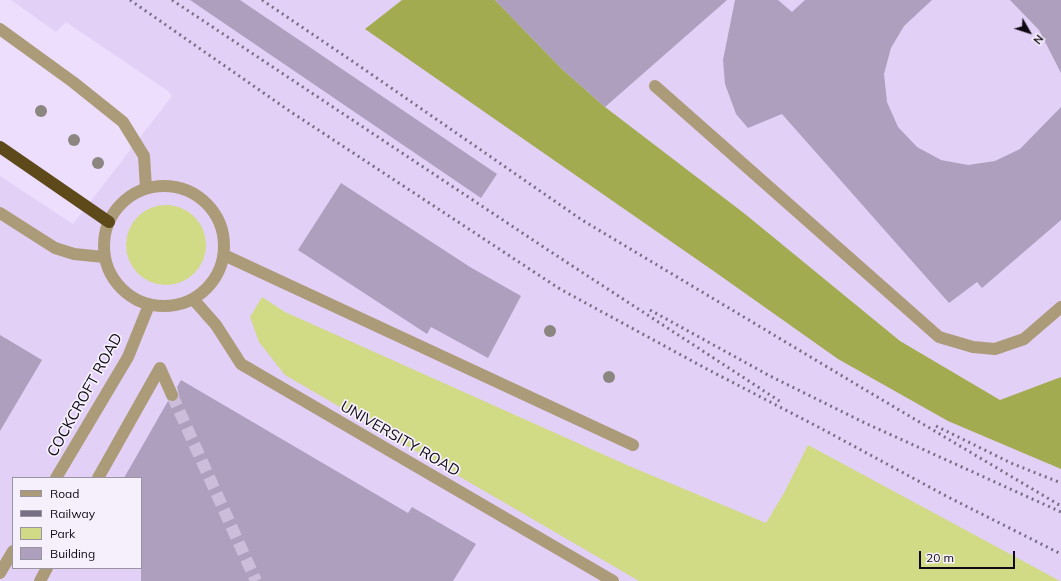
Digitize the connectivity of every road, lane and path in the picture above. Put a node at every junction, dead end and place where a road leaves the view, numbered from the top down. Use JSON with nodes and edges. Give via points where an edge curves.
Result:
{"nodes":[{"id":1,"x":0,"y":29,"type":"edge"},
{"id":2,"x":655,"y":86,"type":"dead end"},
{"id":3,"x":0,"y":147,"type":"edge"},
{"id":4,"x":146,"y":188,"type":"junction"},
{"id":5,"x":0,"y":213,"type":"edge"},
{"id":6,"x":109,"y":222,"type":"junction"},
{"id":7,"x":224,"y":255,"type":"junction"},
{"id":8,"x":104,"y":257,"type":"junction"},
{"id":9,"x":193,"y":300,"type":"junction"},
{"id":10,"x":149,"y":305,"type":"junction"},
{"id":11,"x":1061,"y":307,"type":"edge"},
{"id":12,"x":172,"y":395,"type":"tunnel mouth"},
{"id":13,"x":633,"y":445,"type":"dead end"},
{"id":14,"x":57,"y":477,"type":"edge"},
{"id":15,"x":99,"y":477,"type":"edge"},
{"id":16,"x":12,"y":553,"type":"edge"},
{"id":17,"x":46,"y":569,"type":"edge"},
{"id":18,"x":0,"y":573,"type":"edge"},
{"id":19,"x":40,"y":581,"type":"edge"},
{"id":20,"x":613,"y":581,"type":"edge"}],
"edges":[{"from":1,"to":4,"type":"street","via":[[123,122],[144,156]]},
{"from":2,"to":11,"type":"street","via":[[939,337],[973,347],[995,349],[1024,338]]},
{"from":3,"to":6,"type":"highway"},
{"from":4,"to":6,"type":"street","via":[[124,201]]},
{"from":4,"to":7,"type":"street","via":[[174,186],[198,196],[209,205],[222,229]]},
{"from":5,"to":8,"type":"street","via":[[55,248],[74,254]]},
{"from":6,"to":8,"type":"street","via":[[104,239]]},
{"from":7,"to":9,"type":"street","via":[[214,281],[205,292]]},
{"from":7,"to":13,"type":"street"},
{"from":8,"to":10,"type":"street","via":[[119,288],[133,299]]},
{"from":9,"to":10,"type":"street","via":[[171,306]]},
{"from":9,"to":20,"type":"street","name":"UNIVERSITY ROAD","via":[[216,325],[241,364]]},
{"from":10,"to":14,"type":"street","name":"COCKCROFT ROAD","via":[[128,357]]},
{"from":12,"to":15,"type":"street","via":[[160,368]]},
{"from":16,"to":18,"type":"street"},
{"from":17,"to":19,"type":"street"}]}
